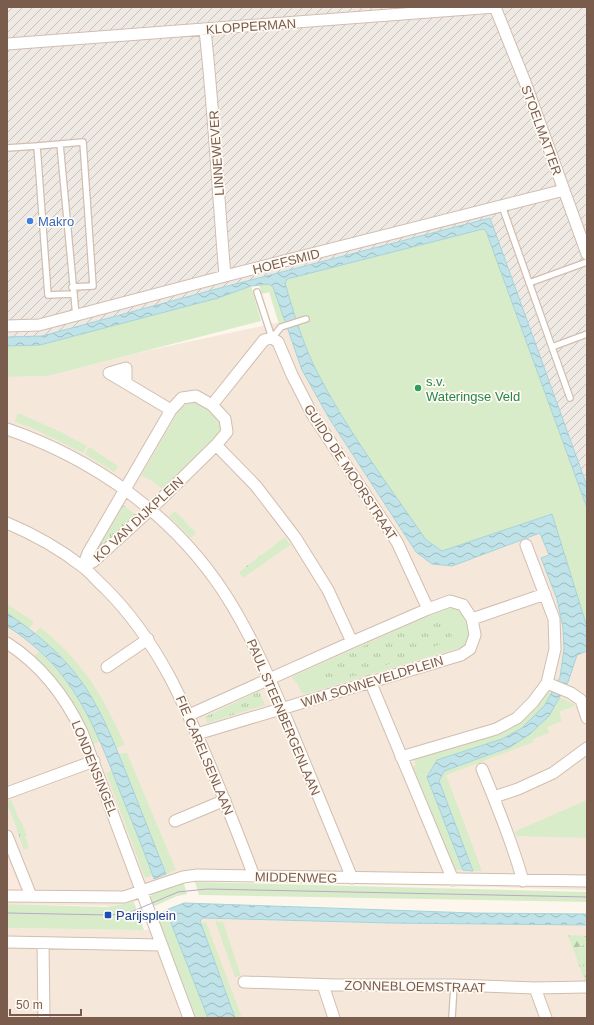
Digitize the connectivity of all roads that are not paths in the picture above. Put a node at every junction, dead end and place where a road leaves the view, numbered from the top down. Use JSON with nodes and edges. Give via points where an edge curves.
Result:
{"nodes":[{"id":1,"x":495,"y":7,"type":"edge"},
{"id":2,"x":205,"y":30,"type":"junction"},
{"id":3,"x":7,"y":44,"type":"edge"},
{"id":4,"x":60,"y":144,"type":"junction"},
{"id":5,"x":37,"y":146,"type":"junction"},
{"id":6,"x":7,"y":148,"type":"edge"},
{"id":7,"x":564,"y":190,"type":"junction"},
{"id":8,"x":502,"y":206,"type":"junction"},
{"id":9,"x":587,"y":254,"type":"edge"},
{"id":10,"x":587,"y":262,"type":"edge"},
{"id":11,"x":225,"y":276,"type":"junction"},
{"id":12,"x":529,"y":283,"type":"junction"},
{"id":13,"x":72,"y":287,"type":"junction"},
{"id":14,"x":257,"y":292,"type":"dead end"},
{"id":15,"x":73,"y":294,"type":"junction"},
{"id":16,"x":76,"y":316,"type":"junction"},
{"id":17,"x":306,"y":319,"type":"dead end"},
{"id":18,"x":7,"y":326,"type":"edge"},
{"id":19,"x":587,"y":334,"type":"edge"},
{"id":20,"x":272,"y":338,"type":"junction"},
{"id":21,"x":552,"y":347,"type":"junction"},
{"id":22,"x":126,"y":383,"type":"dead end"},
{"id":23,"x":570,"y":398,"type":"dead end"},
{"id":24,"x":212,"y":405,"type":"junction"},
{"id":25,"x":171,"y":410,"type":"junction"},
{"id":26,"x":7,"y":429,"type":"edge"},
{"id":27,"x":216,"y":445,"type":"junction"},
{"id":28,"x":125,"y":489,"type":"junction"},
{"id":29,"x":150,"y":509,"type":"junction"},
{"id":30,"x":7,"y":523,"type":"edge"},
{"id":31,"x":526,"y":545,"type":"dead end"},
{"id":32,"x":83,"y":567,"type":"junction"},
{"id":33,"x":545,"y":594,"type":"junction"},
{"id":34,"x":428,"y":609,"type":"junction"},
{"id":35,"x":472,"y":619,"type":"junction"},
{"id":36,"x":148,"y":639,"type":"junction"},
{"id":37,"x":352,"y":642,"type":"junction"},
{"id":38,"x":7,"y":643,"type":"edge"},
{"id":39,"x":107,"y":667,"type":"dead end"},
{"id":40,"x":270,"y":679,"type":"junction"},
{"id":41,"x":370,"y":681,"type":"junction"},
{"id":42,"x":550,"y":684,"type":"junction"},
{"id":43,"x":282,"y":708,"type":"junction"},
{"id":44,"x":189,"y":715,"type":"junction"},
{"id":45,"x":587,"y":718,"type":"edge"},
{"id":46,"x":197,"y":734,"type":"junction"},
{"id":47,"x":587,"y":748,"type":"edge"},
{"id":48,"x":401,"y":757,"type":"junction"},
{"id":49,"x":94,"y":761,"type":"junction"},
{"id":50,"x":482,"y":769,"type":"dead end"},
{"id":51,"x":7,"y":793,"type":"edge"},
{"id":52,"x":494,"y":797,"type":"junction"},
{"id":53,"x":225,"y":800,"type":"junction"},
{"id":54,"x":175,"y":821,"type":"dead end"},
{"id":55,"x":7,"y":836,"type":"edge"},
{"id":56,"x":254,"y":876,"type":"junction"},
{"id":57,"x":352,"y":878,"type":"junction"},
{"id":58,"x":453,"y":880,"type":"junction"},
{"id":59,"x":522,"y":880,"type":"junction"},
{"id":60,"x":587,"y":881,"type":"edge"},
{"id":61,"x":141,"y":891,"type":"junction"},
{"id":62,"x":7,"y":896,"type":"edge"},
{"id":63,"x":31,"y":896,"type":"junction"},
{"id":64,"x":7,"y":942,"type":"edge"},
{"id":65,"x":43,"y":943,"type":"junction"},
{"id":66,"x":162,"y":945,"type":"junction"},
{"id":67,"x":244,"y":982,"type":"dead end"},
{"id":68,"x":323,"y":985,"type":"junction"},
{"id":69,"x":454,"y":985,"type":"junction"},
{"id":70,"x":586,"y":987,"type":"dead end"},
{"id":71,"x":535,"y":988,"type":"junction"},
{"id":72,"x":44,"y":1018,"type":"edge"},
{"id":73,"x":189,"y":1018,"type":"edge"},
{"id":74,"x":334,"y":1018,"type":"edge"},
{"id":75,"x":452,"y":1018,"type":"edge"},
{"id":76,"x":546,"y":1018,"type":"edge"}],
"edges":[{"from":1,"to":2,"type":"street","name":"KLOPPERMAN"},
{"from":1,"to":7,"type":"street","name":"STOELMATTER"},
{"from":2,"to":3,"type":"street","name":"KLOPPERMAN"},
{"from":2,"to":11,"type":"street","name":"LINNEWEVER","via":[[214,113]]},
{"from":4,"to":5,"type":"lane"},
{"from":4,"to":13,"type":"lane"},
{"from":4,"to":13,"type":"lane","via":[[83,142],[93,286]]},
{"from":5,"to":6,"type":"lane"},
{"from":5,"to":15,"type":"lane","via":[[48,295]]},
{"from":7,"to":8,"type":"street","name":"HOEFSMID"},
{"from":7,"to":9,"type":"street","name":"STOELMATTER"},
{"from":8,"to":11,"type":"street","name":"HOEFSMID"},
{"from":8,"to":12,"type":"lane"},
{"from":10,"to":12,"type":"lane"},
{"from":11,"to":16,"type":"street","name":"HOEFSMID"},
{"from":12,"to":21,"type":"lane"},
{"from":13,"to":15,"type":"lane"},
{"from":14,"to":20,"type":"lane"},
{"from":15,"to":16,"type":"lane"},
{"from":16,"to":18,"type":"street","name":"HOEFSMID","via":[[39,325]]},
{"from":17,"to":20,"type":"lane","via":[[281,327]]},
{"from":19,"to":21,"type":"lane"},
{"from":20,"to":24,"type":"street","via":[[264,340]]},
{"from":20,"to":34,"type":"street","name":"GUIDO DE MOORSTRAAT","via":[[278,342],[312,414],[397,542]]},
{"from":21,"to":23,"type":"lane"},
{"from":22,"to":25,"type":"street"},
{"from":24,"to":25,"type":"street","name":"KO VAN DIJKPLEIN","via":[[196,396],[182,398]]},
{"from":24,"to":27,"type":"street","name":"KO VAN DIJKPLEIN","via":[[225,419],[227,432]]},
{"from":25,"to":28,"type":"street","name":"KO VAN DIJKPLEIN"},
{"from":26,"to":28,"type":"street","name":"PAUL STEENBERGENLAAN","via":[[36,439],[91,467]]},
{"from":27,"to":29,"type":"street","name":"KO VAN DIJKPLEIN"},
{"from":27,"to":37,"type":"street","via":[[256,486],[295,537],[328,590]]},
{"from":28,"to":29,"type":"street","name":"PAUL STEENBERGENLAAN"},
{"from":28,"to":32,"type":"street","name":"KO VAN DIJKPLEIN","via":[[88,553]]},
{"from":29,"to":32,"type":"street","name":"KO VAN DIJKPLEIN","via":[[94,561]]},
{"from":29,"to":40,"type":"street","name":"PAUL STEENBERGENLAAN","via":[[191,550],[221,588],[249,634]]},
{"from":30,"to":32,"type":"street","name":"FIE CARELSENLAAN","via":[[43,541]]},
{"from":31,"to":33,"type":"street"},
{"from":32,"to":36,"type":"street","name":"FIE CARELSENLAAN","via":[[116,599]]},
{"from":33,"to":35,"type":"street"},
{"from":33,"to":42,"type":"street","via":[[554,619],[555,649]]},
{"from":34,"to":35,"type":"street","via":[[450,601],[464,605]]},
{"from":34,"to":37,"type":"street"},
{"from":35,"to":41,"type":"street","name":"WIM SONNEVELDPLEIN","via":[[475,635],[470,649],[461,655]]},
{"from":36,"to":39,"type":"street"},
{"from":36,"to":44,"type":"street","name":"FIE CARELSENLAAN","via":[[173,680]]},
{"from":37,"to":40,"type":"street"},
{"from":38,"to":49,"type":"street","name":"LONDENSINGEL","via":[[31,661],[61,694],[77,720]]},
{"from":40,"to":43,"type":"street","name":"PAUL STEENBERGENLAAN"},
{"from":40,"to":44,"type":"street"},
{"from":41,"to":43,"type":"street","name":"WIM SONNEVELDPLEIN"},
{"from":41,"to":48,"type":"street"},
{"from":42,"to":45,"type":"street","via":[[581,700]]},
{"from":42,"to":48,"type":"street","via":[[517,718],[496,729]]},
{"from":43,"to":46,"type":"street","name":"WIM SONNEVELDPLEIN"},
{"from":43,"to":57,"type":"street","name":"PAUL STEENBERGENLAAN"},
{"from":44,"to":46,"type":"street","name":"FIE CARELSENLAAN"},
{"from":46,"to":53,"type":"street","name":"FIE CARELSENLAAN"},
{"from":47,"to":52,"type":"street","via":[[553,773]]},
{"from":48,"to":58,"type":"street"},
{"from":49,"to":51,"type":"street"},
{"from":49,"to":61,"type":"street","name":"LONDENSINGEL"},
{"from":50,"to":52,"type":"street"},
{"from":52,"to":59,"type":"street"},
{"from":53,"to":54,"type":"street"},
{"from":53,"to":56,"type":"street","name":"FIE CARELSENLAAN"},
{"from":55,"to":63,"type":"street"},
{"from":56,"to":57,"type":"street","name":"MIDDENWEG"},
{"from":56,"to":61,"type":"street","name":"MIDDENWEG","via":[[190,875]]},
{"from":57,"to":58,"type":"street","name":"MIDDENWEG"},
{"from":58,"to":59,"type":"street","name":"MIDDENWEG"},
{"from":59,"to":60,"type":"street","name":"MIDDENWEG"},
{"from":61,"to":63,"type":"street","name":"MIDDENWEG","via":[[124,897]]},
{"from":61,"to":66,"type":"street"},
{"from":62,"to":63,"type":"street","name":"MIDDENWEG"},
{"from":64,"to":65,"type":"street"},
{"from":65,"to":66,"type":"street"},
{"from":65,"to":72,"type":"street"},
{"from":66,"to":73,"type":"street"},
{"from":67,"to":68,"type":"street","name":"ZONNEBLOEMSTRAAT"},
{"from":68,"to":69,"type":"street","name":"ZONNEBLOEMSTRAAT"},
{"from":68,"to":74,"type":"street"},
{"from":69,"to":71,"type":"street","name":"ZONNEBLOEMSTRAAT"},
{"from":69,"to":75,"type":"lane"},
{"from":70,"to":71,"type":"street","name":"ZONNEBLOEMSTRAAT"},
{"from":71,"to":76,"type":"street"}]}
